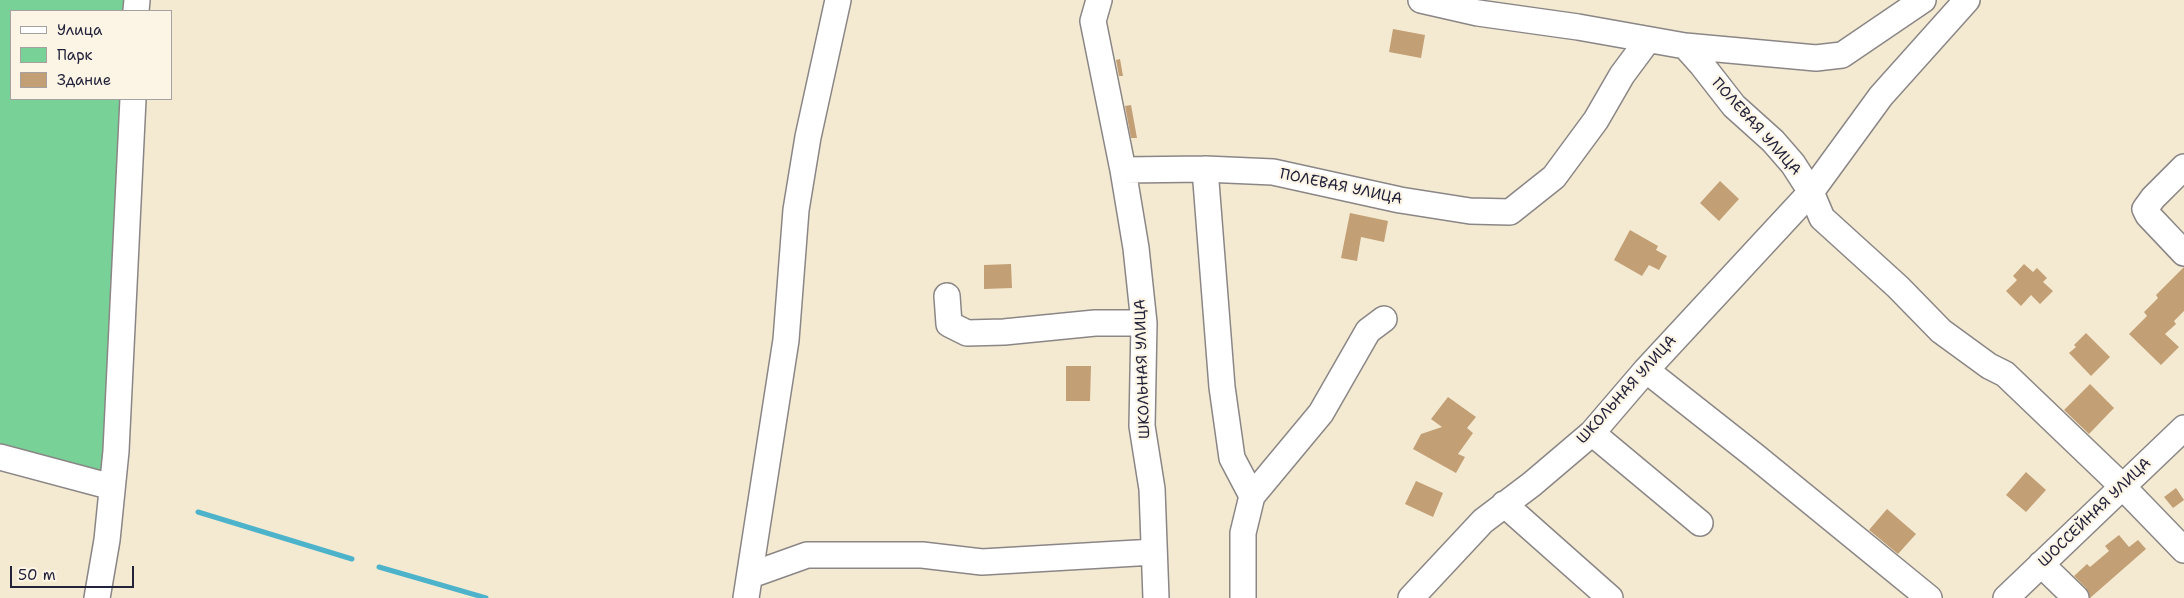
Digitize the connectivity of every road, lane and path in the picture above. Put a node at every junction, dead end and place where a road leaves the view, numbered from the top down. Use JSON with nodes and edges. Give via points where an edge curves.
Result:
{"nodes":[{"id":1,"x":838,"y":0,"type":"edge"},
{"id":2,"x":1099,"y":0,"type":"edge"},
{"id":3,"x":1421,"y":0,"type":"edge"},
{"id":4,"x":1923,"y":0,"type":"edge"},
{"id":5,"x":1967,"y":0,"type":"edge"},
{"id":6,"x":1648,"y":40,"type":"junction"},
{"id":7,"x":1685,"y":46,"type":"junction"},
{"id":8,"x":133,"y":100,"type":"edge"},
{"id":9,"x":2184,"y":167,"type":"edge"},
{"id":10,"x":1205,"y":169,"type":"junction"},
{"id":11,"x":1123,"y":170,"type":"junction"},
{"id":12,"x":1811,"y":192,"type":"junction"},
{"id":13,"x":2184,"y":252,"type":"edge"},
{"id":14,"x":948,"y":296,"type":"dead end"},
{"id":15,"x":1384,"y":320,"type":"dead end"},
{"id":16,"x":1144,"y":323,"type":"junction"},
{"id":17,"x":1646,"y":370,"type":"junction"},
{"id":18,"x":2184,"y":428,"type":"edge"},
{"id":19,"x":1592,"y":433,"type":"junction"},
{"id":20,"x":0,"y":457,"type":"edge"},
{"id":21,"x":2122,"y":486,"type":"junction"},
{"id":22,"x":112,"y":487,"type":"junction"},
{"id":23,"x":1252,"y":496,"type":"junction"},
{"id":24,"x":1504,"y":504,"type":"junction"},
{"id":25,"x":1700,"y":523,"type":"dead end"},
{"id":26,"x":2184,"y":550,"type":"edge"},
{"id":27,"x":1154,"y":552,"type":"junction"},
{"id":28,"x":2041,"y":564,"type":"junction"},
{"id":29,"x":749,"y":587,"type":"edge"},
{"id":30,"x":97,"y":598,"type":"edge"},
{"id":31,"x":1156,"y":598,"type":"edge"},
{"id":32,"x":1243,"y":598,"type":"edge"},
{"id":33,"x":1411,"y":598,"type":"edge"},
{"id":34,"x":1610,"y":598,"type":"edge"},
{"id":35,"x":1929,"y":598,"type":"edge"},
{"id":36,"x":2006,"y":598,"type":"edge"},
{"id":37,"x":2076,"y":598,"type":"edge"}],
"edges":[{"from":1,"to":29,"type":"street","via":[[808,137],[796,210],[786,340]]},
{"from":2,"to":11,"type":"street","via":[[1093,21]]},
{"from":3,"to":6,"type":"street","via":[[1478,13]]},
{"from":4,"to":7,"type":"street","via":[[1842,55],[1816,58]]},
{"from":5,"to":12,"type":"street","name":"ШКОЛЬНАЯ УЛИЦА","via":[[1882,96]]},
{"from":6,"to":7,"type":"street"},
{"from":6,"to":10,"type":"street","name":"ПОЛЕВАЯ УЛИЦА","via":[[1554,177],[1510,212],[1400,200],[1273,172]]},
{"from":7,"to":12,"type":"street","name":"ПОЛЕВАЯ УЛИЦА","via":[[1734,106],[1793,164]]},
{"from":8,"to":22,"type":"street"},
{"from":9,"to":13,"type":"street","via":[[2145,209]]},
{"from":10,"to":11,"type":"street","name":"ПОЛЕВАЯ УЛИЦА"},
{"from":10,"to":23,"type":"street","via":[[1222,387],[1232,458]]},
{"from":11,"to":16,"type":"street","name":"ШКОЛЬНАЯ УЛИЦА"},
{"from":12,"to":17,"type":"street","name":"ШКОЛЬНАЯ УЛИЦА"},
{"from":12,"to":21,"type":"street","name":"ПОЛЕВАЯ УЛИЦА","via":[[1822,218],[1941,331],[2005,374]]},
{"from":14,"to":16,"type":"street","via":[[949,324],[967,333]]},
{"from":15,"to":23,"type":"street","via":[[1368,331],[1321,413]]},
{"from":16,"to":27,"type":"street","name":"ШКОЛЬНАЯ УЛИЦА","via":[[1142,426],[1152,489]]},
{"from":17,"to":19,"type":"street","name":"ШКОЛЬНАЯ УЛИЦА"},
{"from":17,"to":35,"type":"street"},
{"from":18,"to":21,"type":"street","name":"ШОССЕЙНАЯ УЛИЦА"},
{"from":19,"to":24,"type":"street","name":"ШКОЛЬНАЯ УЛИЦА"},
{"from":19,"to":25,"type":"street"},
{"from":20,"to":22,"type":"street"},
{"from":21,"to":26,"type":"street","name":"ПОЛЕВАЯ УЛИЦА"},
{"from":21,"to":28,"type":"street","name":"ШОССЕЙНАЯ УЛИЦА"},
{"from":22,"to":30,"type":"street"},
{"from":23,"to":32,"type":"street","via":[[1243,533]]},
{"from":24,"to":33,"type":"street","name":"ШКОЛЬНАЯ УЛИЦА","via":[[1483,521]]},
{"from":24,"to":34,"type":"street"},
{"from":27,"to":29,"type":"street","via":[[982,562],[922,555],[807,555]]},
{"from":27,"to":31,"type":"street","name":"ШКОЛЬНАЯ УЛИЦА"},
{"from":28,"to":36,"type":"street","name":"ШОССЕЙНАЯ УЛИЦА"},
{"from":28,"to":37,"type":"street"}]}
